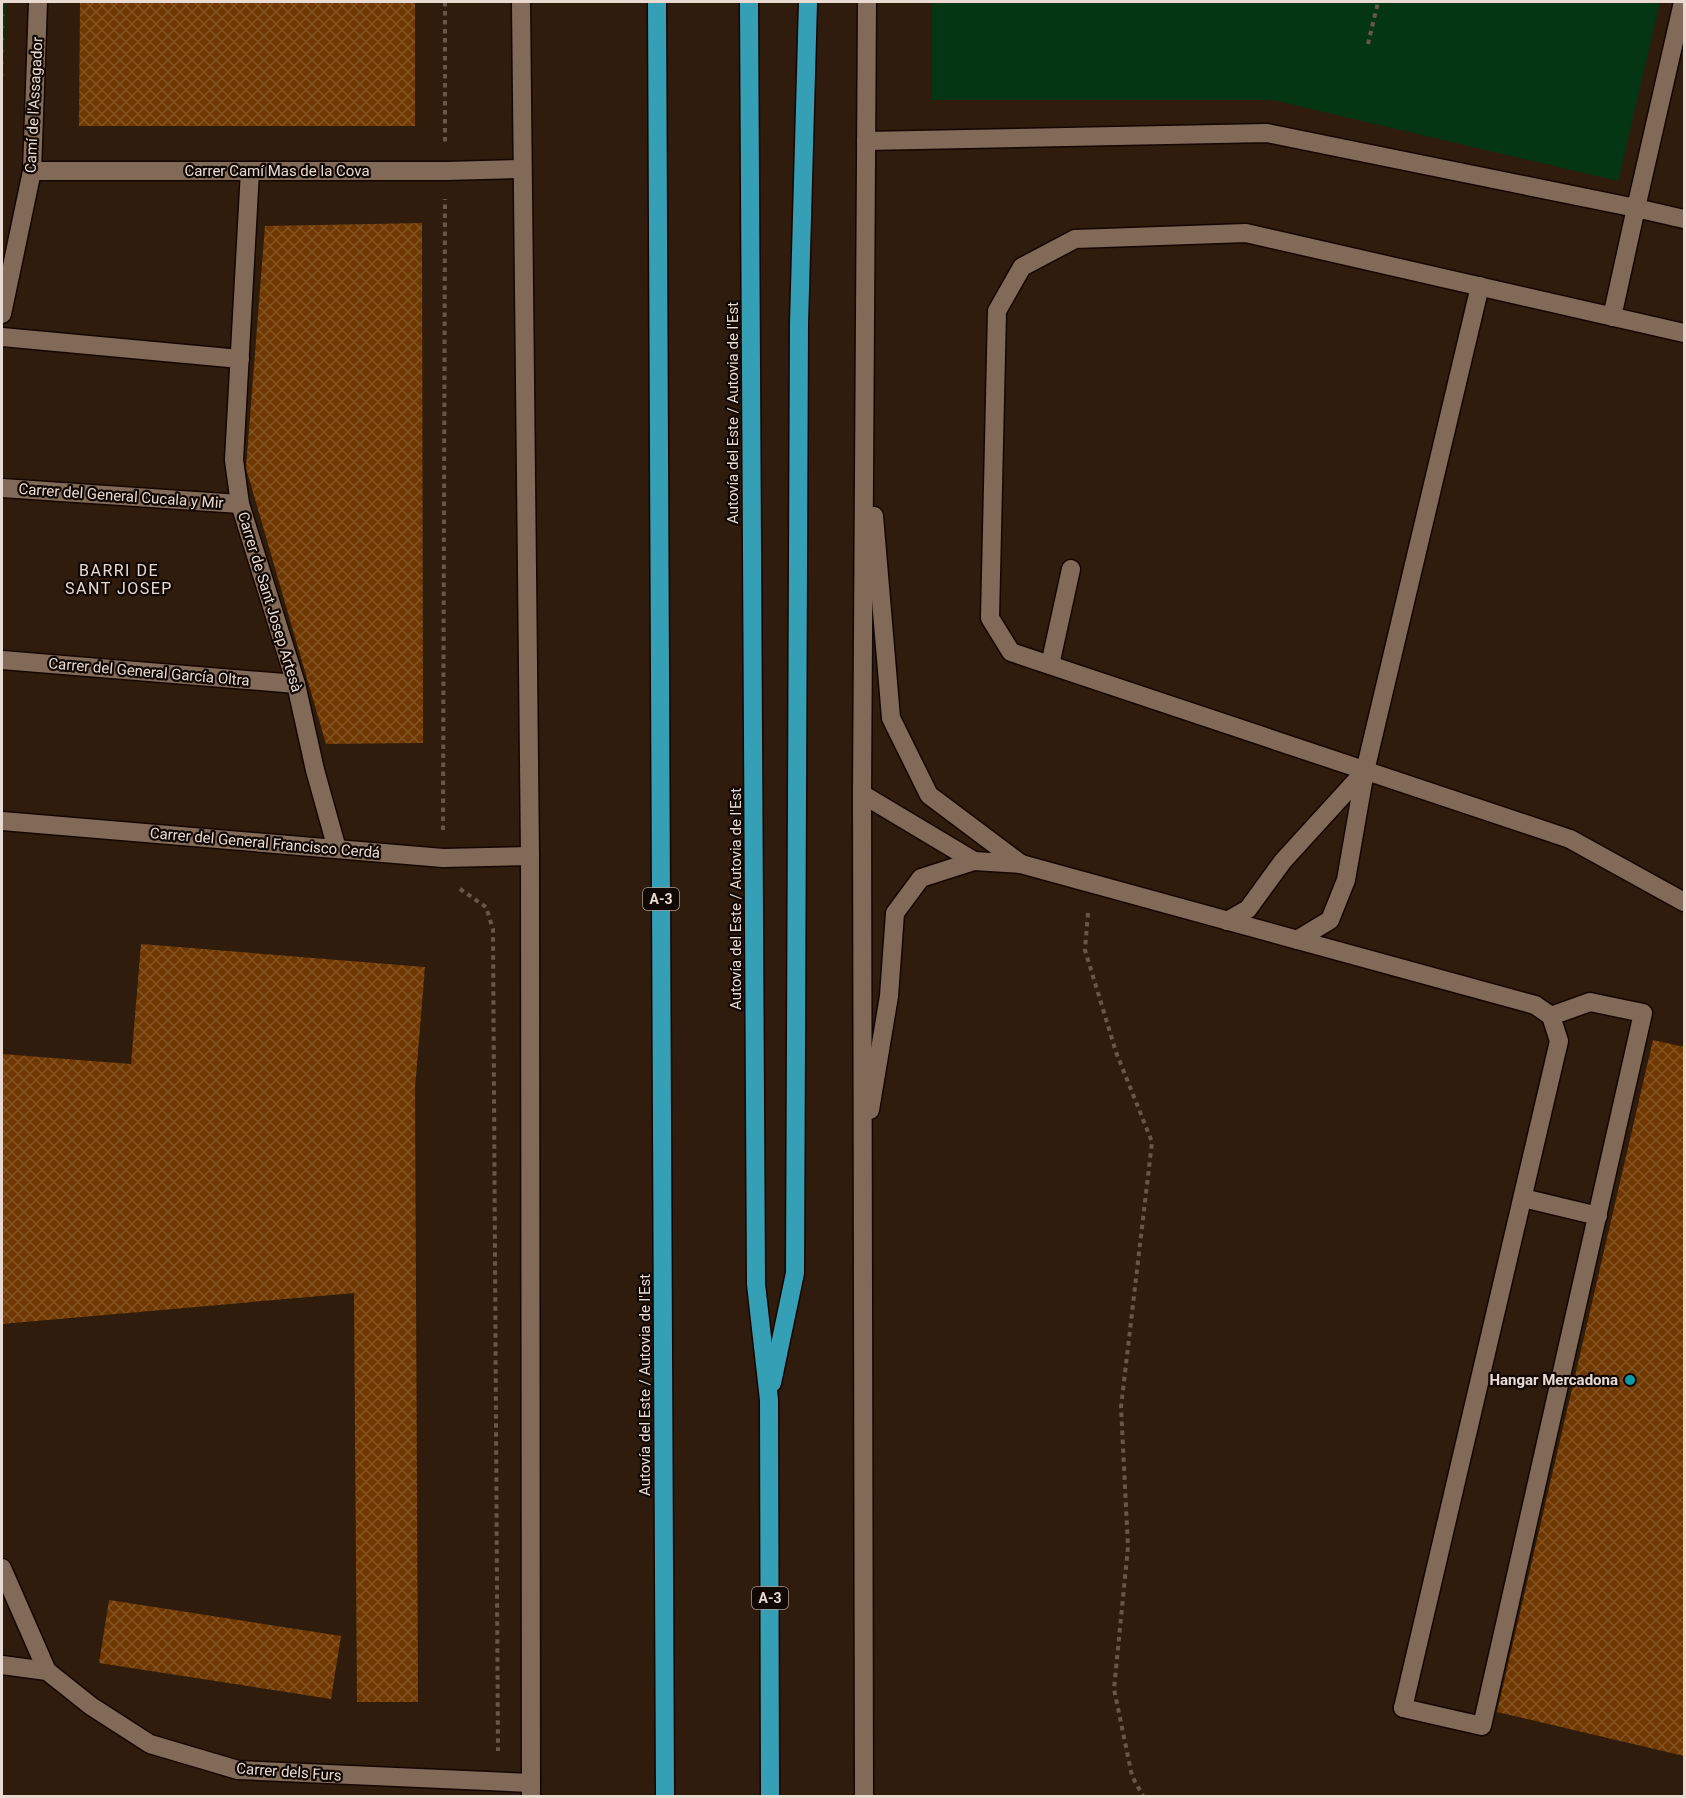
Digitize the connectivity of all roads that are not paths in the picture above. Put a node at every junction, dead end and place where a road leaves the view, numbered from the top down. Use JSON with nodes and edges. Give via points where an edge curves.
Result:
{"nodes":[{"id":1,"x":38,"y":2,"type":"edge"},
{"id":2,"x":521,"y":2,"type":"edge"},
{"id":3,"x":657,"y":2,"type":"edge"},
{"id":4,"x":749,"y":2,"type":"edge"},
{"id":5,"x":808,"y":2,"type":"edge"},
{"id":6,"x":867,"y":2,"type":"edge"},
{"id":7,"x":1683,"y":2,"type":"edge"},
{"id":8,"x":866,"y":141,"type":"junction"},
{"id":9,"x":522,"y":169,"type":"junction"},
{"id":10,"x":32,"y":171,"type":"junction"},
{"id":11,"x":250,"y":171,"type":"junction"},
{"id":12,"x":1636,"y":208,"type":"junction"},
{"id":13,"x":1684,"y":219,"type":"edge"},
{"id":14,"x":1480,"y":286,"type":"junction"},
{"id":15,"x":2,"y":304,"type":"edge"},
{"id":16,"x":1612,"y":317,"type":"junction"},
{"id":17,"x":1684,"y":333,"type":"edge"},
{"id":18,"x":2,"y":337,"type":"edge"},
{"id":19,"x":240,"y":359,"type":"junction"},
{"id":20,"x":865,"y":401,"type":"junction"},
{"id":21,"x":2,"y":488,"type":"edge"},
{"id":22,"x":240,"y":504,"type":"junction"},
{"id":23,"x":1071,"y":569,"type":"dead end"},
{"id":24,"x":2,"y":660,"type":"edge"},
{"id":25,"x":1050,"y":665,"type":"junction"},
{"id":26,"x":296,"y":684,"type":"junction"},
{"id":27,"x":1365,"y":771,"type":"junction"},
{"id":28,"x":861,"y":794,"type":"junction"},
{"id":29,"x":2,"y":821,"type":"edge"},
{"id":30,"x":337,"y":849,"type":"junction"},
{"id":31,"x":530,"y":856,"type":"junction"},
{"id":32,"x":974,"y":861,"type":"junction"},
{"id":33,"x":1021,"y":864,"type":"junction"},
{"id":34,"x":1684,"y":902,"type":"edge"},
{"id":35,"x":1227,"y":921,"type":"junction"},
{"id":36,"x":1297,"y":940,"type":"junction"},
{"id":37,"x":1551,"y":1016,"type":"junction"},
{"id":38,"x":861,"y":1162,"type":"junction"},
{"id":39,"x":1523,"y":1198,"type":"junction"},
{"id":40,"x":1598,"y":1216,"type":"junction"},
{"id":41,"x":769,"y":1400,"type":"junction"},
{"id":42,"x":2,"y":1568,"type":"edge"},
{"id":43,"x":2,"y":1665,"type":"edge"},
{"id":44,"x":47,"y":1671,"type":"junction"},
{"id":45,"x":531,"y":1790,"type":"edge"},
{"id":46,"x":665,"y":1797,"type":"edge"},
{"id":47,"x":770,"y":1797,"type":"edge"},
{"id":48,"x":864,"y":1797,"type":"edge"}],
"edges":[{"from":1,"to":10,"type":"street","name":"Camí de l'Assagador"},
{"from":2,"to":9,"type":"street"},
{"from":3,"to":46,"type":"highway","name":"Autovía del Este / Autovia de l'Est","number":"A-3"},
{"from":4,"to":41,"type":"highway","name":"Autovía del Este / Autovia de l'Est","number":"A-3","via":[[756,1284]]},
{"from":5,"to":41,"type":"highway","via":[[799,336],[795,1274]]},
{"from":6,"to":8,"type":"street"},
{"from":7,"to":12,"type":"street"},
{"from":8,"to":12,"type":"street","via":[[1267,133]]},
{"from":8,"to":20,"type":"street"},
{"from":9,"to":11,"type":"street","name":"Carrer Camí Mas de la Cova"},
{"from":9,"to":31,"type":"street"},
{"from":10,"to":11,"type":"street","name":"Carrer Camí Mas de la Cova"},
{"from":10,"to":15,"type":"street","name":"Camí de l'Assagador"},
{"from":11,"to":19,"type":"street","name":"Carrer de Sant Josep Artesà"},
{"from":12,"to":13,"type":"street"},
{"from":12,"to":16,"type":"street"},
{"from":14,"to":16,"type":"street"},
{"from":14,"to":25,"type":"street","via":[[1246,233],[1075,239],[1022,267],[997,311],[990,618],[1011,652]]},
{"from":14,"to":27,"type":"street"},
{"from":16,"to":17,"type":"street"},
{"from":18,"to":19,"type":"street"},
{"from":19,"to":22,"type":"street","name":"Carrer de Sant Josep Artesà","via":[[234,460]]},
{"from":20,"to":28,"type":"street"},
{"from":20,"to":33,"type":"street","via":[[891,718],[929,795]]},
{"from":21,"to":22,"type":"street","name":"Carrer del General Cucala y Mir"},
{"from":22,"to":26,"type":"street","name":"Carrer de Sant Josep Artesà"},
{"from":23,"to":25,"type":"street"},
{"from":24,"to":26,"type":"street","name":"Carrer del General García Oltra"},
{"from":25,"to":27,"type":"street"},
{"from":26,"to":30,"type":"street","name":"Carrer de Sant Josep Artesà"},
{"from":27,"to":34,"type":"street","via":[[1570,839]]},
{"from":27,"to":35,"type":"street","via":[[1283,861],[1248,909]]},
{"from":27,"to":36,"type":"street","via":[[1346,880],[1330,920]]},
{"from":28,"to":32,"type":"street"},
{"from":28,"to":38,"type":"street"},
{"from":29,"to":30,"type":"street","name":"Carrer del General Francisco Cerdá"},
{"from":30,"to":31,"type":"street","name":"Carrer del General Francisco Cerdá","via":[[443,858]]},
{"from":31,"to":45,"type":"street"},
{"from":32,"to":33,"type":"street"},
{"from":32,"to":38,"type":"street","via":[[921,878],[895,913],[889,996]]},
{"from":33,"to":35,"type":"street"},
{"from":35,"to":36,"type":"street"},
{"from":36,"to":37,"type":"street","via":[[1535,1005]]},
{"from":37,"to":39,"type":"street","via":[[1559,1041]]},
{"from":37,"to":40,"type":"street","via":[[1590,1002],[1643,1013]]},
{"from":38,"to":48,"type":"street"},
{"from":39,"to":40,"type":"street"},
{"from":39,"to":40,"type":"street","via":[[1403,1708],[1482,1726]]},
{"from":41,"to":47,"type":"highway","name":"Autovía del Este / Autovia de l'Est","number":"A-3"},
{"from":42,"to":44,"type":"street"},
{"from":43,"to":44,"type":"street"},
{"from":44,"to":45,"type":"street","name":"Carrer dels Furs","via":[[90,1706],[150,1744],[238,1770],[494,1782]]}]}
